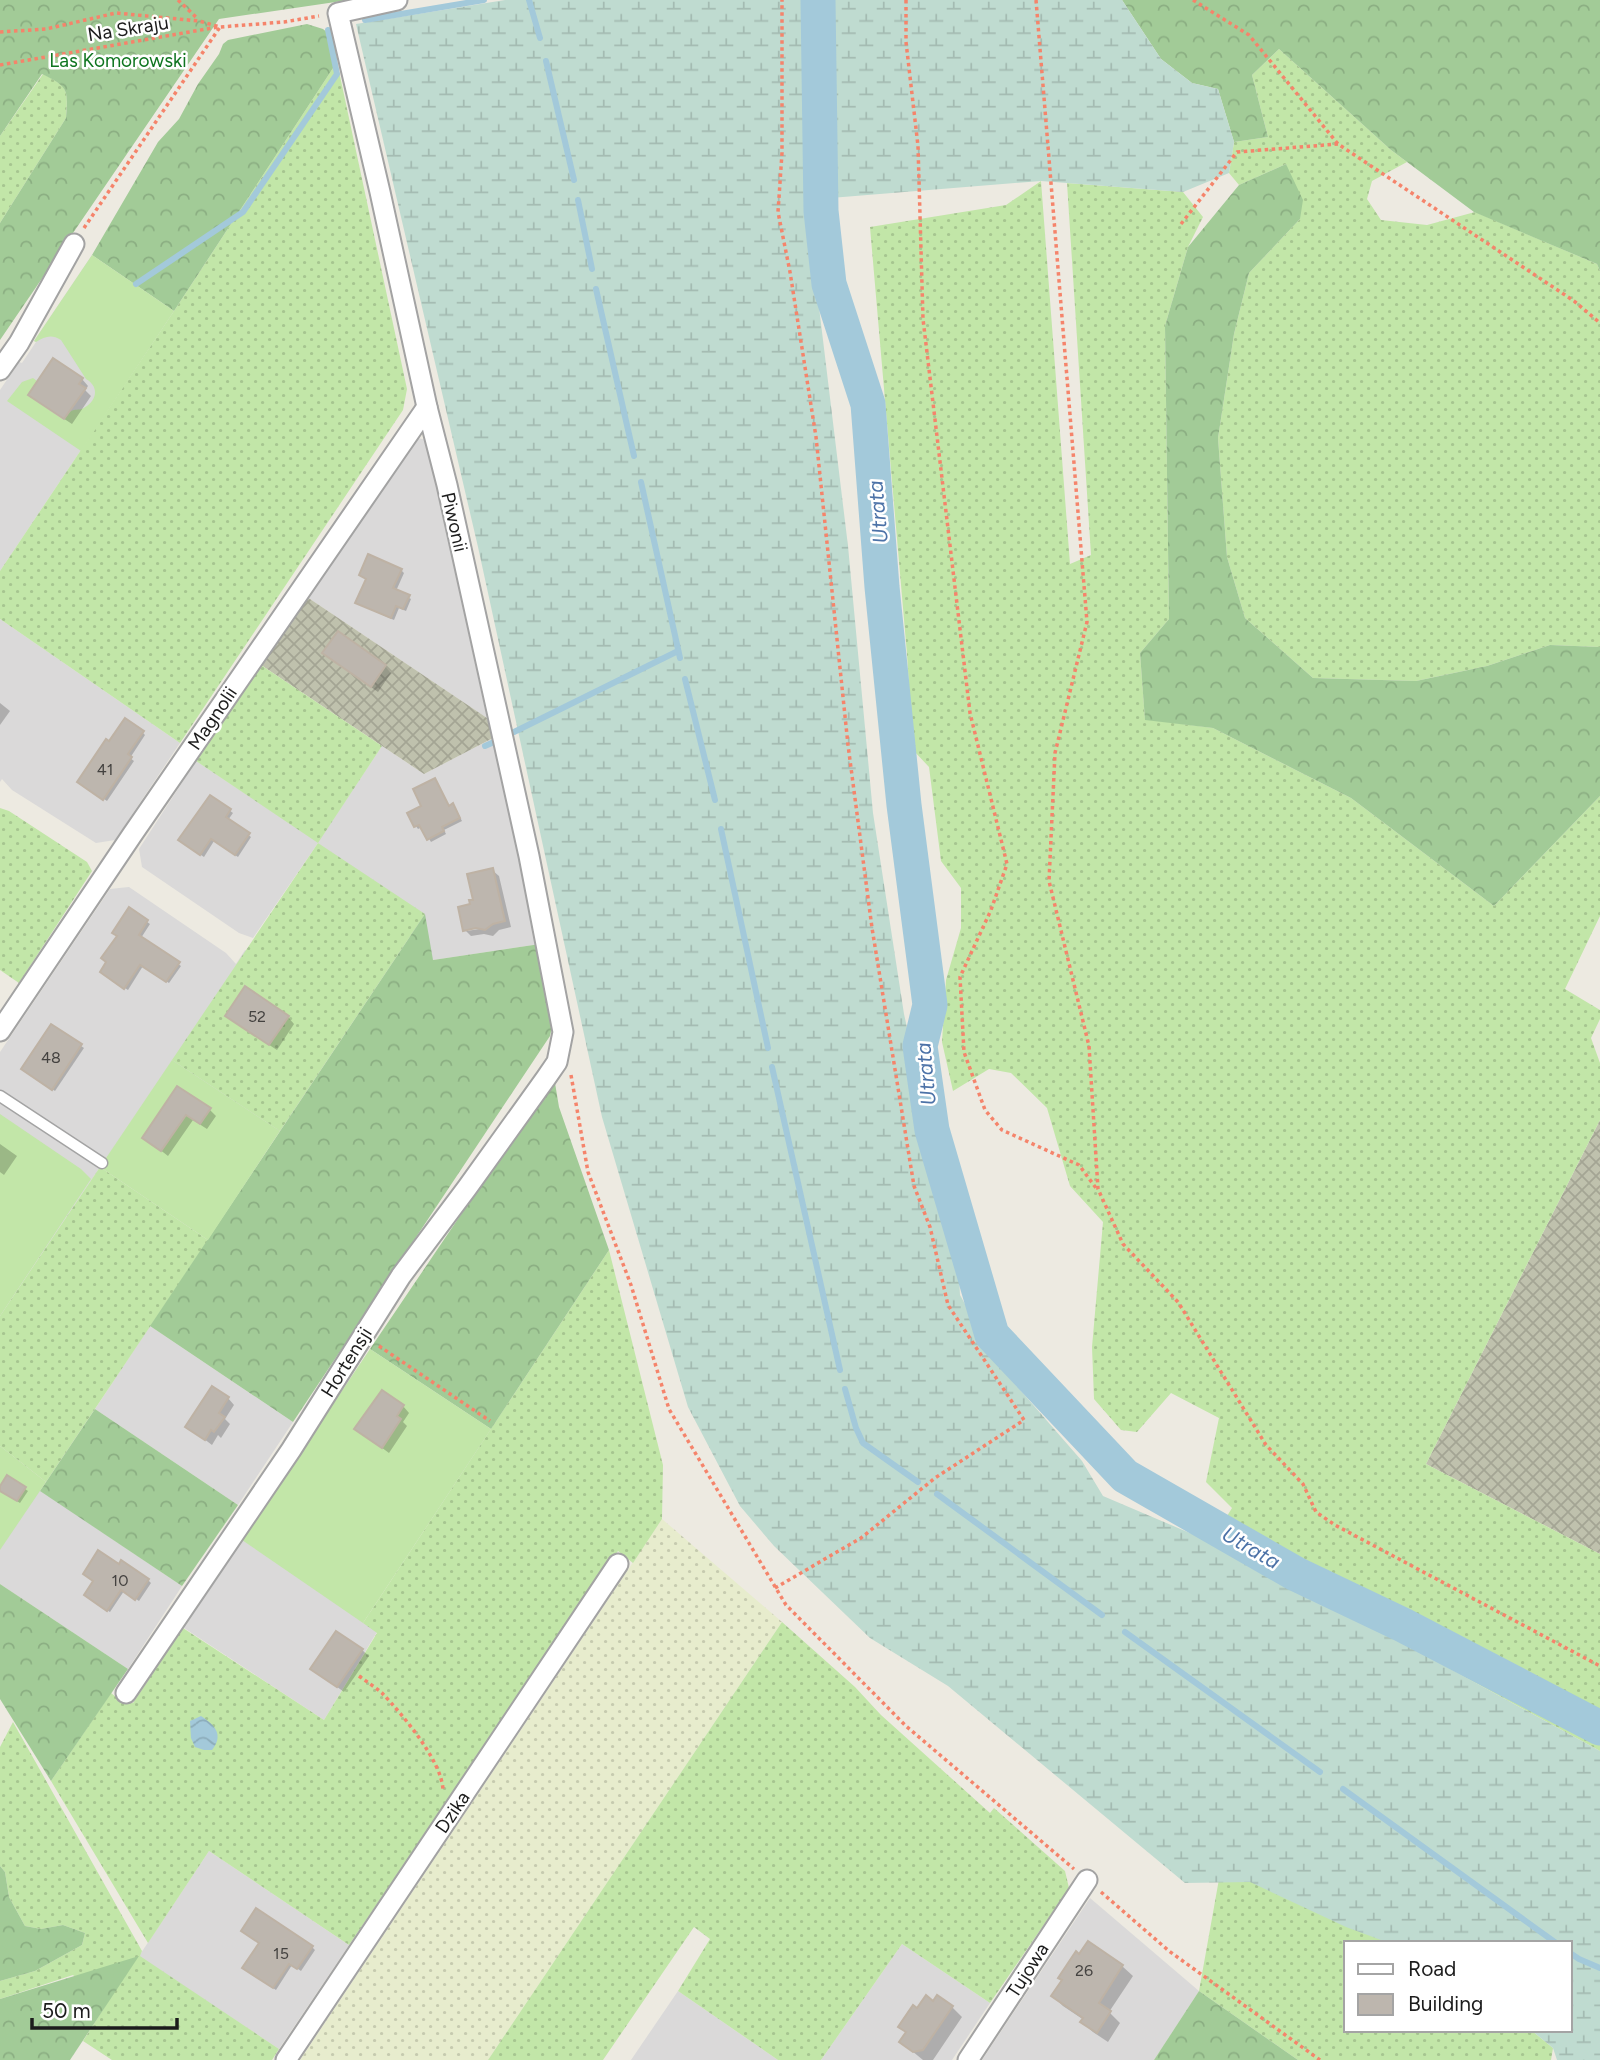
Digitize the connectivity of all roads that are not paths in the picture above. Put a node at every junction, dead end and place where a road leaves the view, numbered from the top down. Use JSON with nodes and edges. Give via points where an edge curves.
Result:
{"nodes":[{"id":1,"x":397,"y":0,"type":"edge"},
{"id":2,"x":74,"y":244,"type":"road end"},
{"id":3,"x":0,"y":370,"type":"edge"},
{"id":4,"x":426,"y":407,"type":"junction"},
{"id":5,"x":0,"y":1031,"type":"edge"},
{"id":6,"x":564,"y":1031,"type":"joint"},
{"id":7,"x":0,"y":1096,"type":"edge"},
{"id":8,"x":102,"y":1163,"type":"dead end"},
{"id":9,"x":618,"y":1564,"type":"dead end"},
{"id":10,"x":126,"y":1693,"type":"dead end"},
{"id":11,"x":1087,"y":1880,"type":"road end"},
{"id":12,"x":286,"y":2060,"type":"edge"},
{"id":13,"x":968,"y":2060,"type":"edge"}],
"edges":[{"from":1,"to":4,"type":"street","name":"Piwonii","via":[[338,13]]},
{"from":2,"to":3,"type":"street"},
{"from":4,"to":5,"type":"street","name":"Magnolii"},
{"from":4,"to":6,"type":"street","name":"Piwonii","via":[[447,485]]},
{"from":6,"to":10,"type":"street","name":"Hortensji","via":[[556,1062],[546,1078],[401,1276],[291,1450]]},
{"from":7,"to":8,"type":"lane"},
{"from":9,"to":12,"type":"street","name":"Dzika"},
{"from":11,"to":13,"type":"street","name":"Tujowa"}]}
